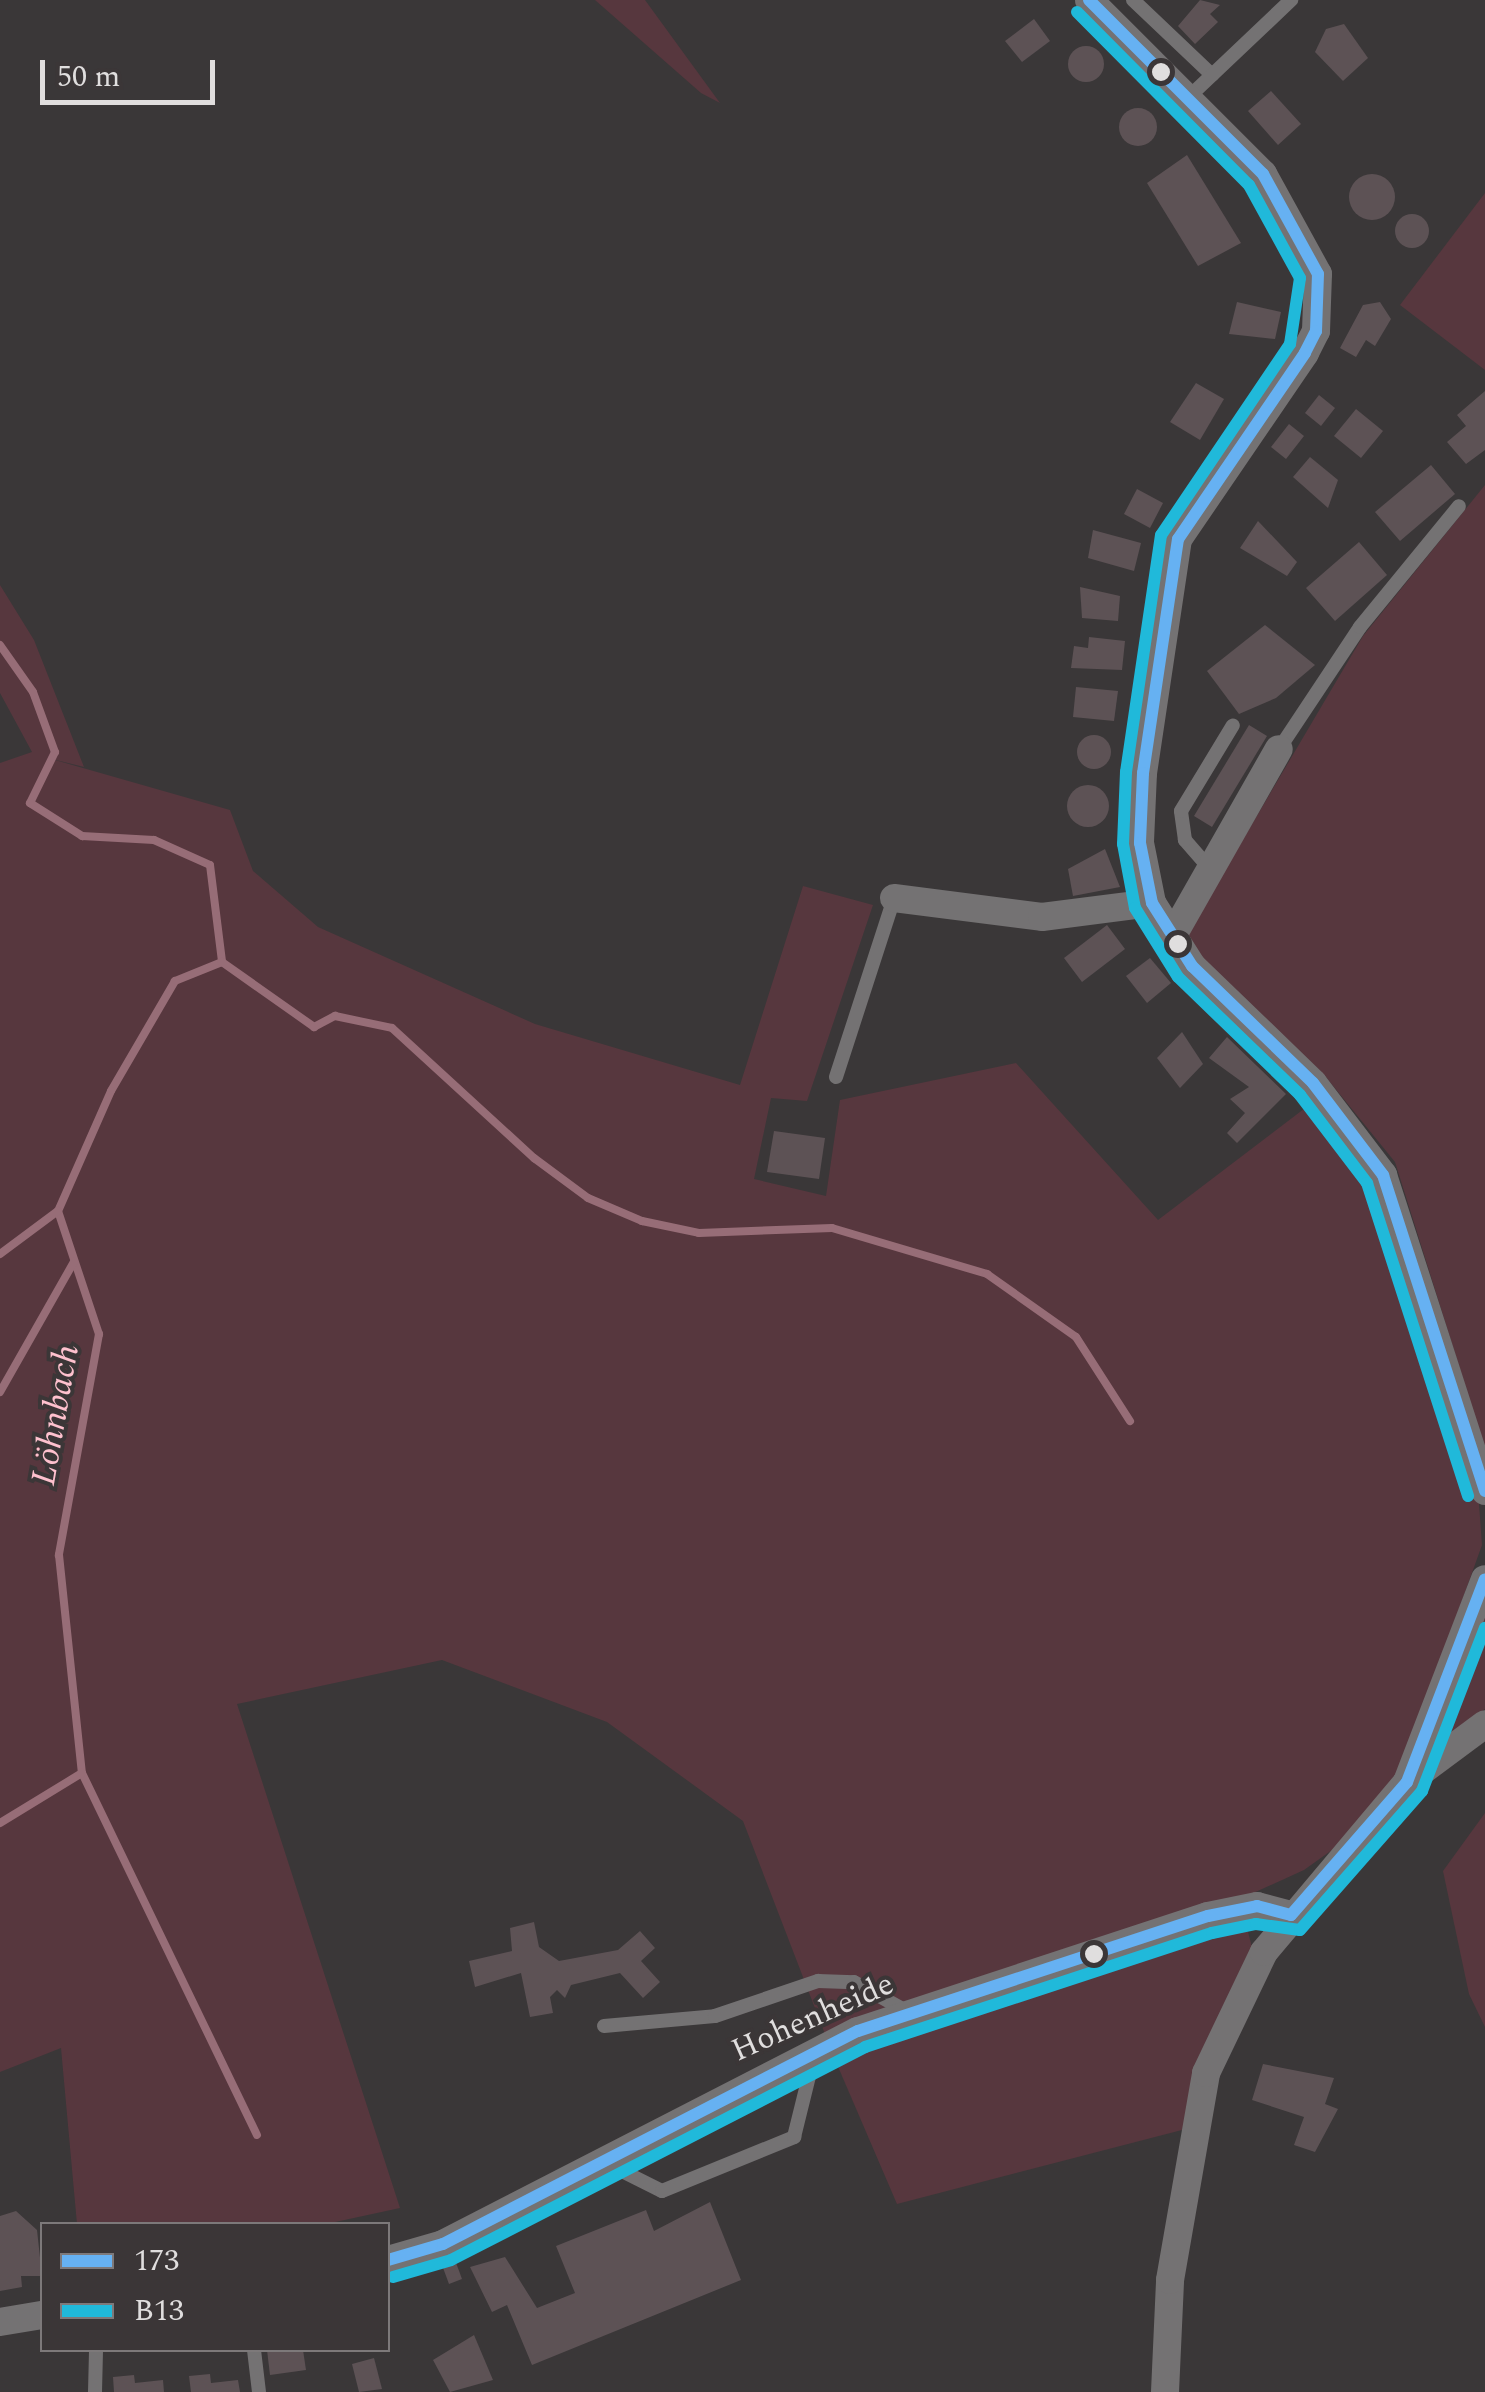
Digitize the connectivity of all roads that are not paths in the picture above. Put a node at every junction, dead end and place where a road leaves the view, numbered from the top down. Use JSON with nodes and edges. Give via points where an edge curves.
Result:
{"nodes":[{"id":1,"x":1089,"y":0,"type":"edge"},
{"id":2,"x":1133,"y":0,"type":"edge"},
{"id":3,"x":1291,"y":0,"type":"edge"},
{"id":4,"x":1202,"y":84,"type":"junction"},
{"id":5,"x":1460,"y":506,"type":"dead end"},
{"id":6,"x":1233,"y":725,"type":"dead end"},
{"id":7,"x":1279,"y":749,"type":"joint"},
{"id":8,"x":1211,"y":870,"type":"junction"},
{"id":9,"x":894,"y":898,"type":"joint"},
{"id":10,"x":1152,"y":903,"type":"junction"},
{"id":11,"x":1172,"y":936,"type":"junction"},
{"id":12,"x":836,"y":1077,"type":"dead end"},
{"id":13,"x":1485,"y":1491,"type":"edge"},
{"id":14,"x":1485,"y":1579,"type":"edge"},
{"id":15,"x":1485,"y":1724,"type":"edge"},
{"id":16,"x":1407,"y":1782,"type":"junction"},
{"id":17,"x":1291,"y":1915,"type":"junction"},
{"id":18,"x":909,"y":2012,"type":"junction"},
{"id":19,"x":604,"y":2026,"type":"dead end"},
{"id":20,"x":816,"y":2051,"type":"junction"},
{"id":21,"x":602,"y":2160,"type":"junction"},
{"id":22,"x":390,"y":2259,"type":"edge"},
{"id":23,"x":40,"y":2314,"type":"edge"},
{"id":24,"x":0,"y":2322,"type":"edge"},
{"id":25,"x":96,"y":2352,"type":"edge"},
{"id":26,"x":254,"y":2352,"type":"edge"},
{"id":27,"x":95,"y":2392,"type":"edge"},
{"id":28,"x":259,"y":2392,"type":"edge"},
{"id":29,"x":1166,"y":2392,"type":"edge"}],
"edges":[{"from":1,"to":4,"type":"street"},
{"from":2,"to":4,"type":"lane"},
{"from":3,"to":4,"type":"lane"},
{"from":4,"to":10,"type":"street","via":[[1308,245],[1320,305],[1286,387],[1221,465],[1178,539],[1143,773],[1140,843]]},
{"from":5,"to":7,"type":"lane","via":[[1360,627]]},
{"from":6,"to":8,"type":"lane","via":[[1181,811],[1185,840]]},
{"from":7,"to":8,"type":"street"},
{"from":8,"to":11,"type":"street"},
{"from":9,"to":10,"type":"street","via":[[1042,917]]},
{"from":9,"to":12,"type":"lane"},
{"from":10,"to":11,"type":"street"},
{"from":11,"to":13,"type":"street","via":[[1313,1084],[1383,1174]]},
{"from":14,"to":16,"type":"street"},
{"from":15,"to":16,"type":"street"},
{"from":16,"to":17,"type":"street"},
{"from":17,"to":18,"type":"street","name":"Hohenheide","via":[[1257,1906],[1208,1916]]},
{"from":17,"to":29,"type":"street","via":[[1206,2073],[1170,2280]]},
{"from":18,"to":19,"type":"lane","via":[[854,1982],[818,1981],[715,2016]]},
{"from":18,"to":20,"type":"street","name":"Hohenheide"},
{"from":20,"to":21,"type":"street","name":"Hohenheide"},
{"from":20,"to":21,"type":"lane","via":[[794,2137],[662,2191]]},
{"from":21,"to":22,"type":"street","name":"Hohenheide","via":[[443,2244]]},
{"from":23,"to":24,"type":"street"},
{"from":25,"to":27,"type":"lane"},
{"from":26,"to":28,"type":"lane"}]}
